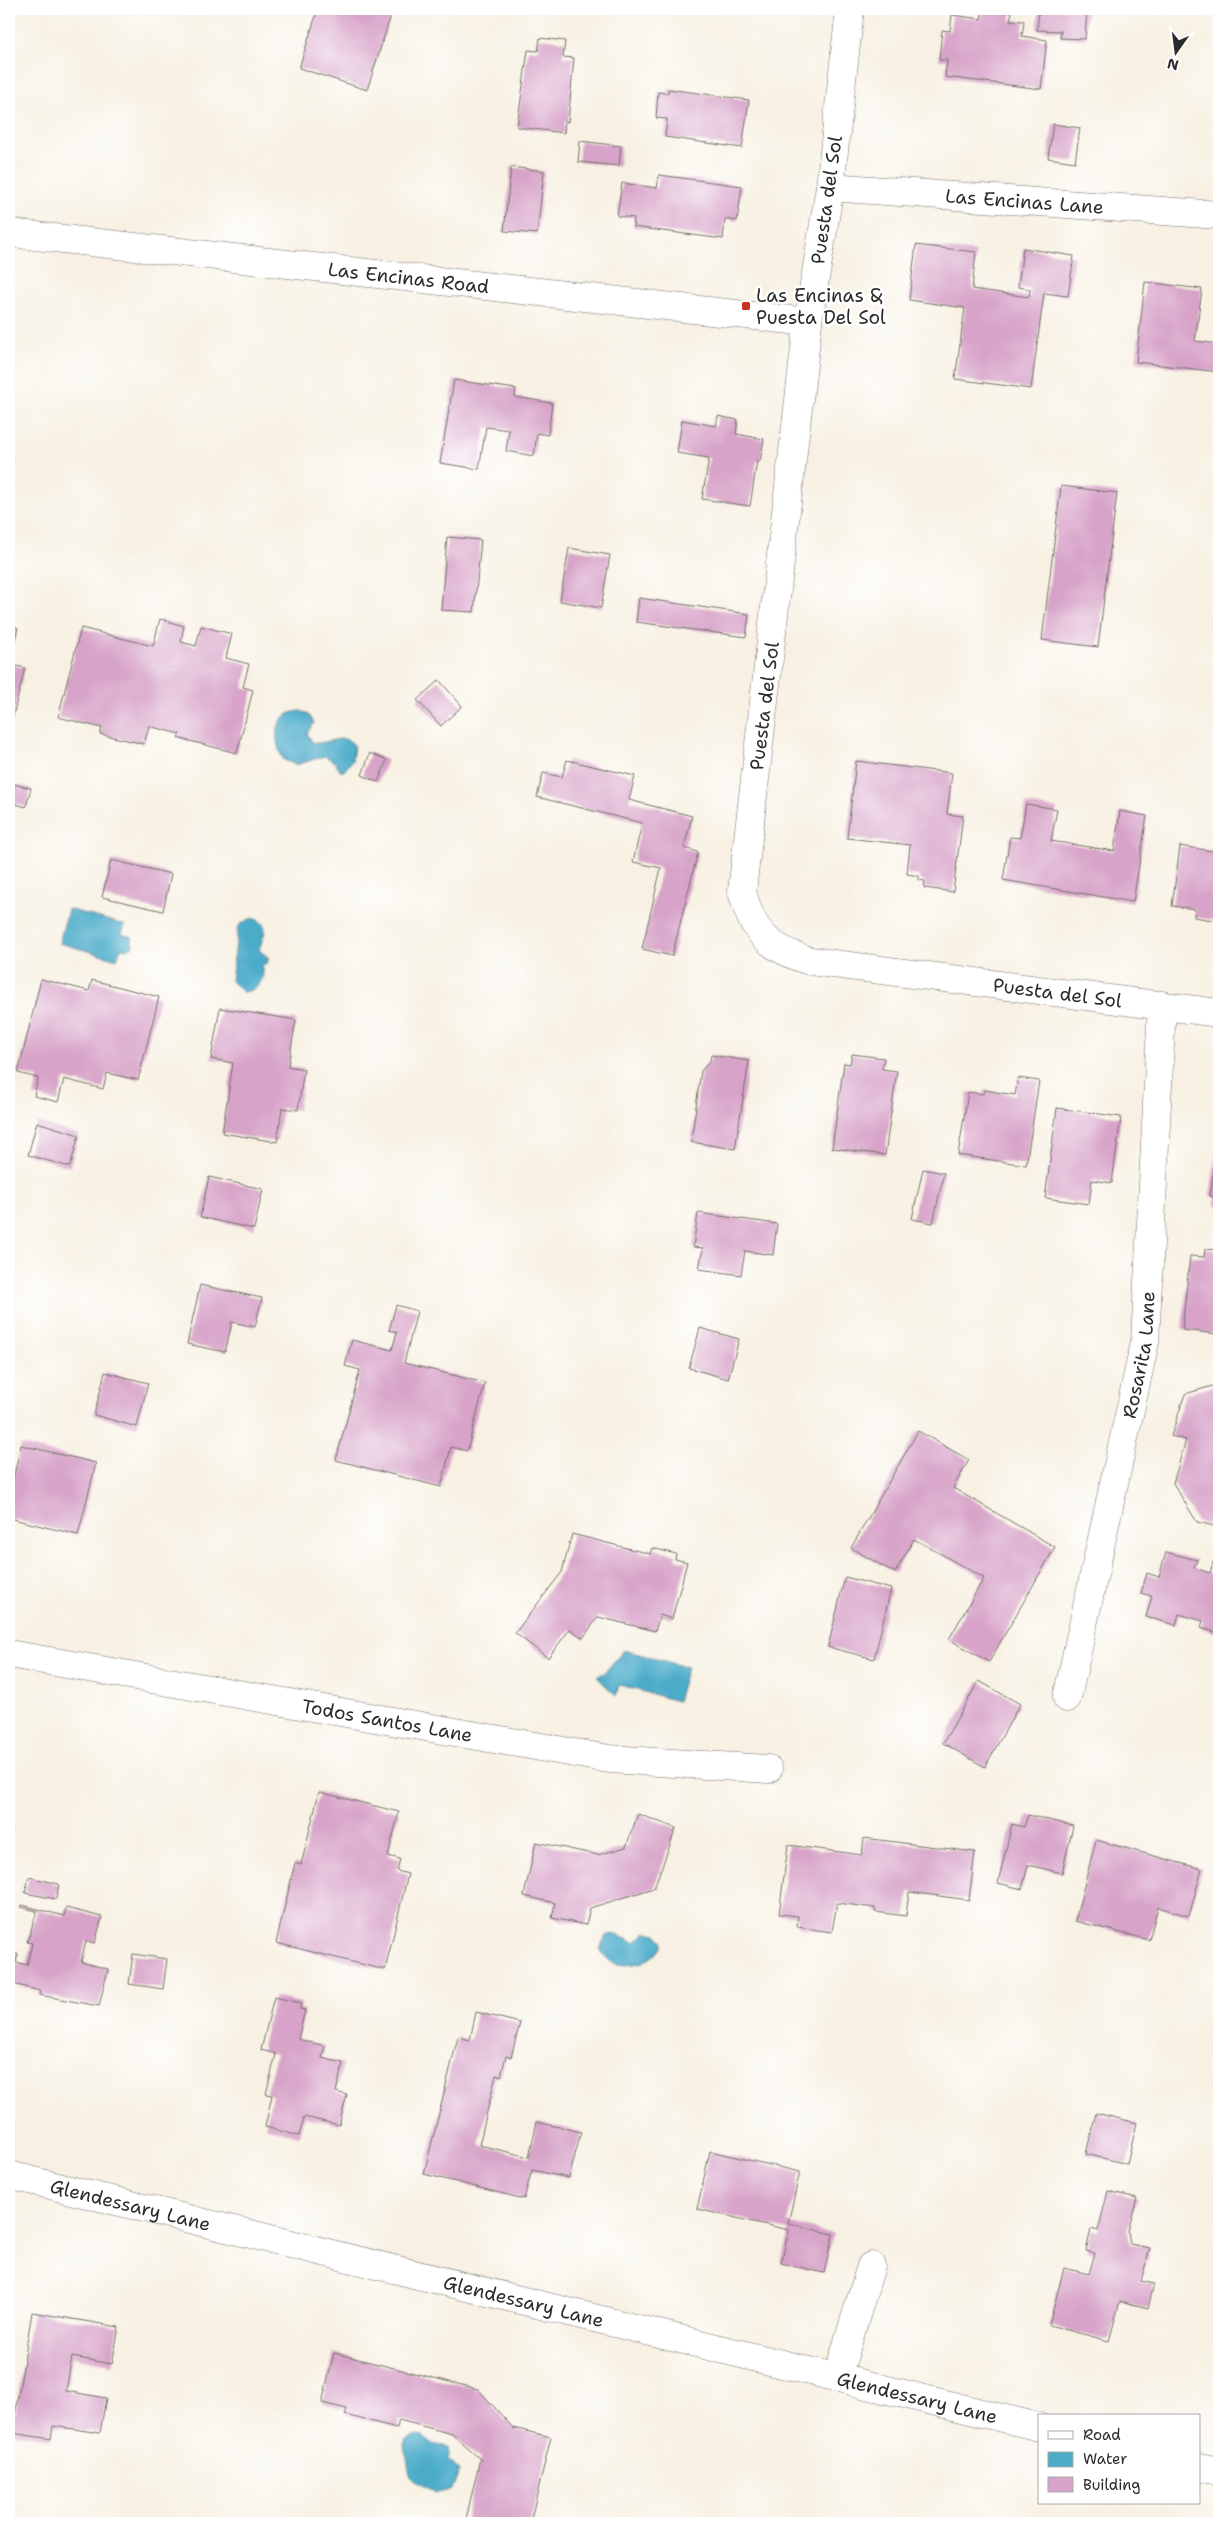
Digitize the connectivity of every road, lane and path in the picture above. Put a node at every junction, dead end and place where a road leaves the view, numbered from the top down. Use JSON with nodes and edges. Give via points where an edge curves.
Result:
{"nodes":[{"id":1,"x":850,"y":9,"type":"edge"},
{"id":2,"x":830,"y":187,"type":"junction"},
{"id":3,"x":1219,"y":216,"type":"edge"},
{"id":4,"x":9,"y":233,"type":"edge"},
{"id":5,"x":808,"y":322,"type":"junction"},
{"id":6,"x":1162,"y":1004,"type":"junction"},
{"id":7,"x":1219,"y":1013,"type":"edge"},
{"id":8,"x":9,"y":1654,"type":"edge"},
{"id":9,"x":1067,"y":1698,"type":"dead end"},
{"id":10,"x":768,"y":1769,"type":"dead end"},
{"id":11,"x":9,"y":2175,"type":"edge"},
{"id":12,"x":871,"y":2266,"type":"dead end"},
{"id":13,"x":837,"y":2378,"type":"junction"},
{"id":14,"x":1038,"y":2427,"type":"edge"},
{"id":15,"x":1200,"y":2466,"type":"edge"},
{"id":16,"x":1219,"y":2471,"type":"edge"}],
"edges":[{"from":1,"to":2,"type":"street","name":"Puesta del Sol"},
{"from":2,"to":3,"type":"street","name":"Las Encinas Lane"},
{"from":2,"to":5,"type":"street","name":"Puesta del Sol"},
{"from":4,"to":5,"type":"street","name":"Las Encinas Road"},
{"from":5,"to":6,"type":"street","name":"Puesta del Sol","via":[[742,891],[747,912],[772,945],[789,955],[810,961]]},
{"from":6,"to":7,"type":"street","name":"Puesta del Sol"},
{"from":6,"to":9,"type":"street","name":"Rosarita Lane","via":[[1145,1342]]},
{"from":8,"to":10,"type":"street","name":"Todos Santos Lane","via":[[609,1760]]},
{"from":11,"to":13,"type":"street","name":"Glendessary Lane"},
{"from":12,"to":13,"type":"street"},
{"from":13,"to":14,"type":"street","name":"Glendessary Lane"},
{"from":15,"to":16,"type":"street"}]}
